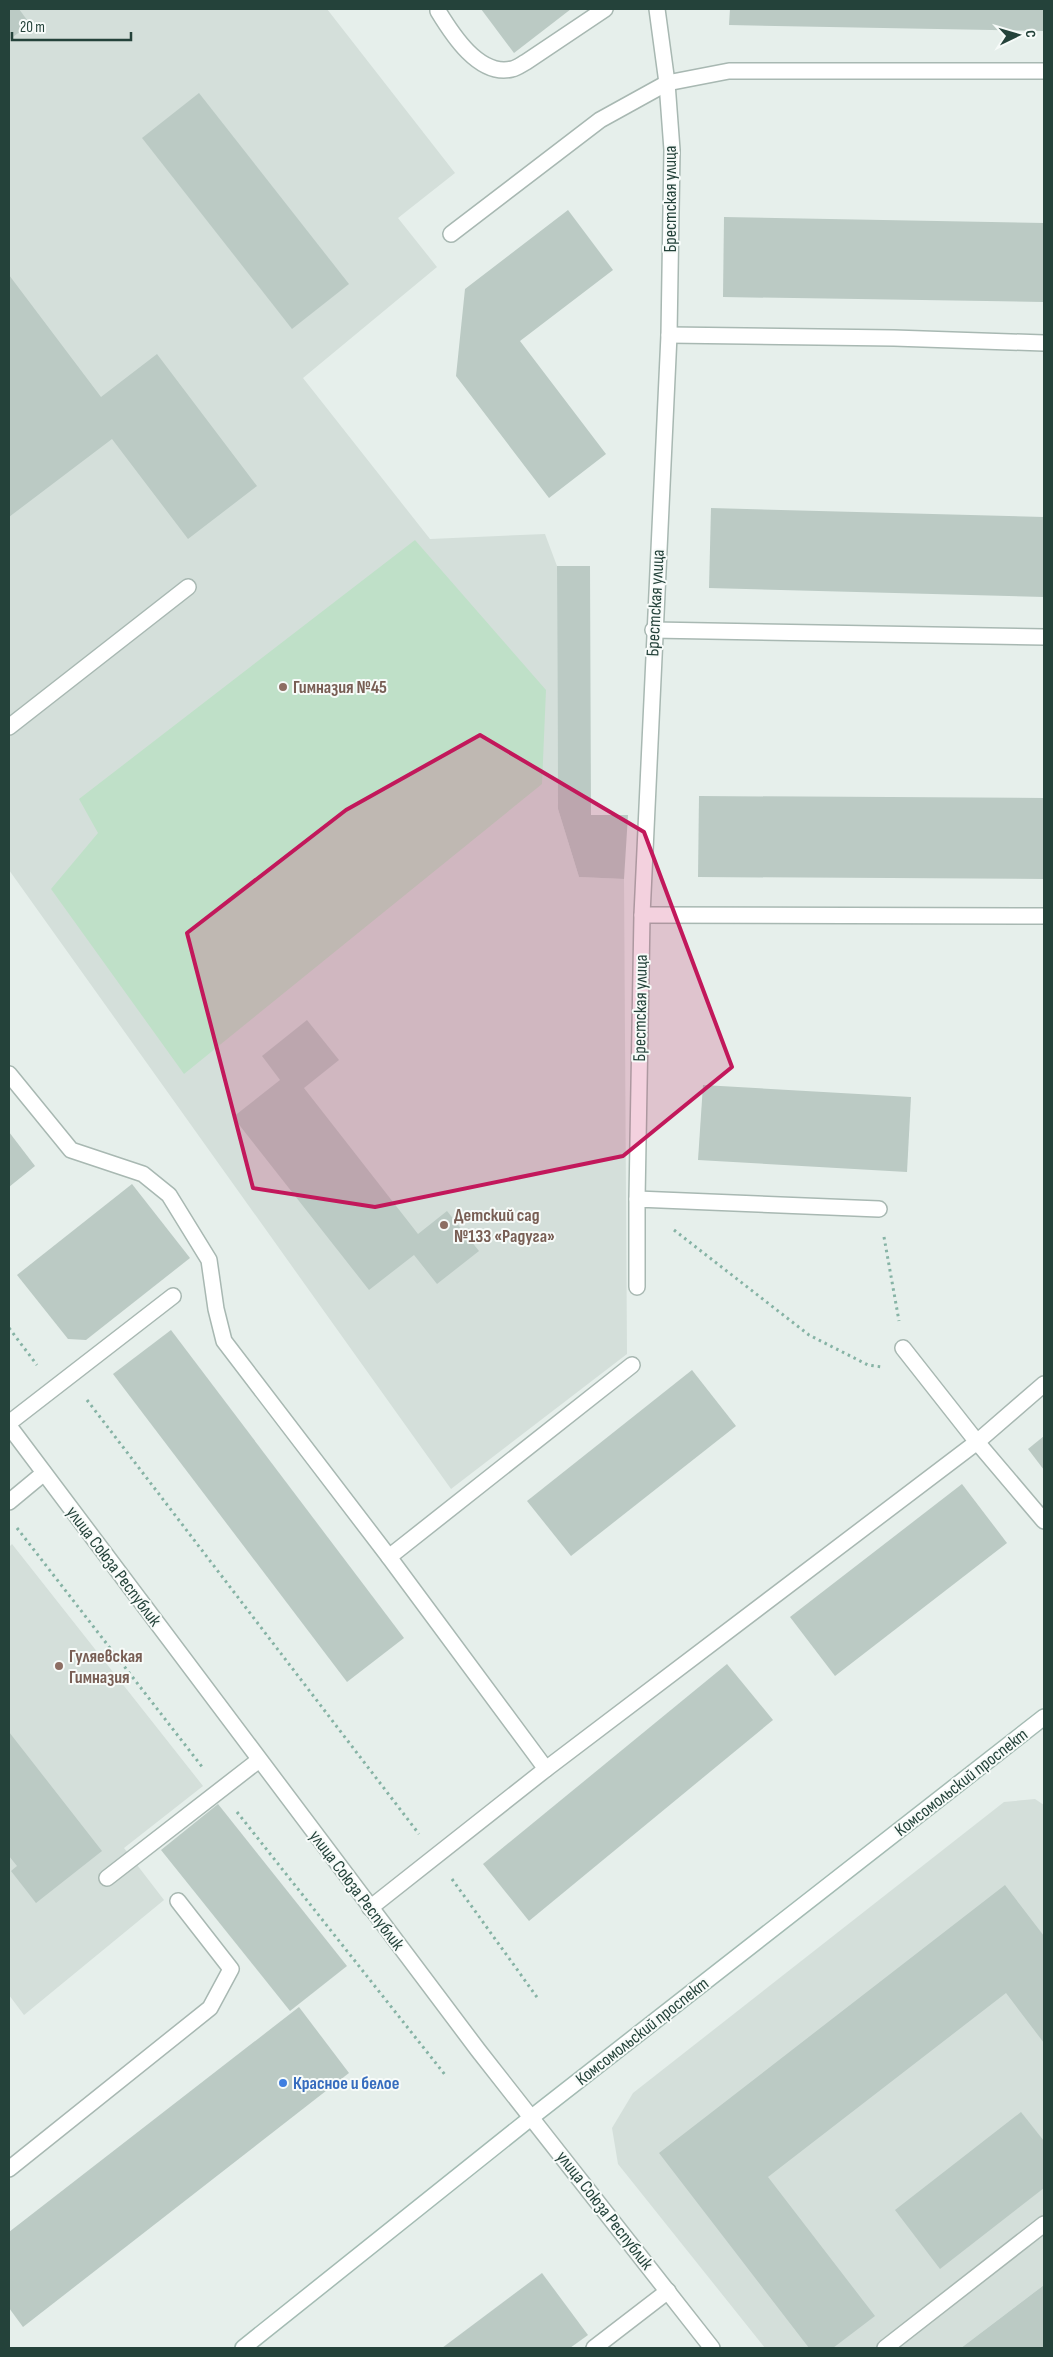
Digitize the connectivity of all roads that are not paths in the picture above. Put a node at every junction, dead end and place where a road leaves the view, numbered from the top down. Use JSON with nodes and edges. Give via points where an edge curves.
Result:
{"nodes":[{"id":1,"x":605,"y":9,"type":"edge"},
{"id":2,"x":657,"y":9,"type":"edge"},
{"id":3,"x":438,"y":11,"type":"dead end"},
{"id":4,"x":1044,"y":71,"type":"edge"},
{"id":5,"x":667,"y":83,"type":"junction"},
{"id":6,"x":452,"y":234,"type":"dead end"},
{"id":7,"x":669,"y":335,"type":"junction"},
{"id":8,"x":1044,"y":344,"type":"edge"},
{"id":9,"x":188,"y":587,"type":"dead end"},
{"id":10,"x":654,"y":630,"type":"junction"},
{"id":11,"x":1044,"y":637,"type":"edge"},
{"id":12,"x":9,"y":727,"type":"edge"},
{"id":13,"x":642,"y":915,"type":"junction"},
{"id":14,"x":1044,"y":916,"type":"edge"},
{"id":15,"x":9,"y":1074,"type":"edge"},
{"id":16,"x":638,"y":1199,"type":"junction"},
{"id":17,"x":879,"y":1209,"type":"road end"},
{"id":18,"x":637,"y":1287,"type":"dead end"},
{"id":19,"x":173,"y":1296,"type":"dead end"},
{"id":20,"x":903,"y":1348,"type":"road end"},
{"id":21,"x":632,"y":1365,"type":"dead end"},
{"id":22,"x":1044,"y":1384,"type":"edge"},
{"id":23,"x":9,"y":1425,"type":"edge"},
{"id":24,"x":977,"y":1442,"type":"junction"},
{"id":25,"x":44,"y":1473,"type":"junction"},
{"id":26,"x":9,"y":1502,"type":"edge"},
{"id":27,"x":1044,"y":1521,"type":"edge"},
{"id":28,"x":389,"y":1557,"type":"junction"},
{"id":29,"x":1044,"y":1717,"type":"edge"},
{"id":30,"x":259,"y":1760,"type":"junction"},
{"id":31,"x":546,"y":1769,"type":"junction"},
{"id":32,"x":107,"y":1878,"type":"dead end"},
{"id":33,"x":178,"y":1901,"type":"dead end"},
{"id":34,"x":370,"y":1908,"type":"junction"},
{"id":35,"x":532,"y":2117,"type":"junction"},
{"id":36,"x":9,"y":2169,"type":"edge"},
{"id":37,"x":1044,"y":2224,"type":"edge"},
{"id":38,"x":668,"y":2291,"type":"junction"},
{"id":39,"x":243,"y":2348,"type":"edge"},
{"id":40,"x":594,"y":2348,"type":"edge"},
{"id":41,"x":712,"y":2348,"type":"edge"},
{"id":42,"x":885,"y":2348,"type":"edge"}],
"edges":[{"from":1,"to":3,"type":"street","via":[[526,62],[503,70],[487,66],[473,56],[451,33]]},
{"from":2,"to":5,"type":"street","name":"Брестская улица"},
{"from":4,"to":5,"type":"street","via":[[729,70]]},
{"from":5,"to":6,"type":"street","via":[[600,120]]},
{"from":5,"to":7,"type":"street","name":"Брестская улица","via":[[672,150]]},
{"from":7,"to":8,"type":"street"},
{"from":7,"to":10,"type":"street","name":"Брестская улица"},
{"from":9,"to":12,"type":"street"},
{"from":10,"to":11,"type":"street"},
{"from":10,"to":13,"type":"street","name":"Брестская улица"},
{"from":13,"to":14,"type":"street"},
{"from":13,"to":16,"type":"street","name":"Брестская улица"},
{"from":15,"to":28,"type":"street","via":[[71,1150],[143,1174],[169,1196],[209,1260],[224,1341]]},
{"from":16,"to":17,"type":"street"},
{"from":16,"to":18,"type":"street","name":"Брестская улица"},
{"from":19,"to":23,"type":"street"},
{"from":20,"to":24,"type":"street"},
{"from":21,"to":28,"type":"street"},
{"from":22,"to":24,"type":"street"},
{"from":23,"to":25,"type":"street","name":"улица Союза Республик"},
{"from":24,"to":27,"type":"street"},
{"from":24,"to":31,"type":"street"},
{"from":25,"to":26,"type":"street"},
{"from":25,"to":30,"type":"street","name":"улица Союза Республик"},
{"from":28,"to":31,"type":"street"},
{"from":29,"to":35,"type":"street","name":"Комсомольский проспект"},
{"from":30,"to":32,"type":"street"},
{"from":30,"to":34,"type":"street","name":"улица Союза Республик"},
{"from":31,"to":34,"type":"street"},
{"from":33,"to":36,"type":"street","via":[[231,1969],[210,2008]]},
{"from":34,"to":35,"type":"street","name":"улица Союза Республик"},
{"from":35,"to":38,"type":"street","name":"улица Союза Республик"},
{"from":35,"to":39,"type":"street","name":"Комсомольский проспект"},
{"from":37,"to":42,"type":"street"},
{"from":38,"to":40,"type":"street"},
{"from":38,"to":41,"type":"street","name":"улица Союза Республик"}]}
